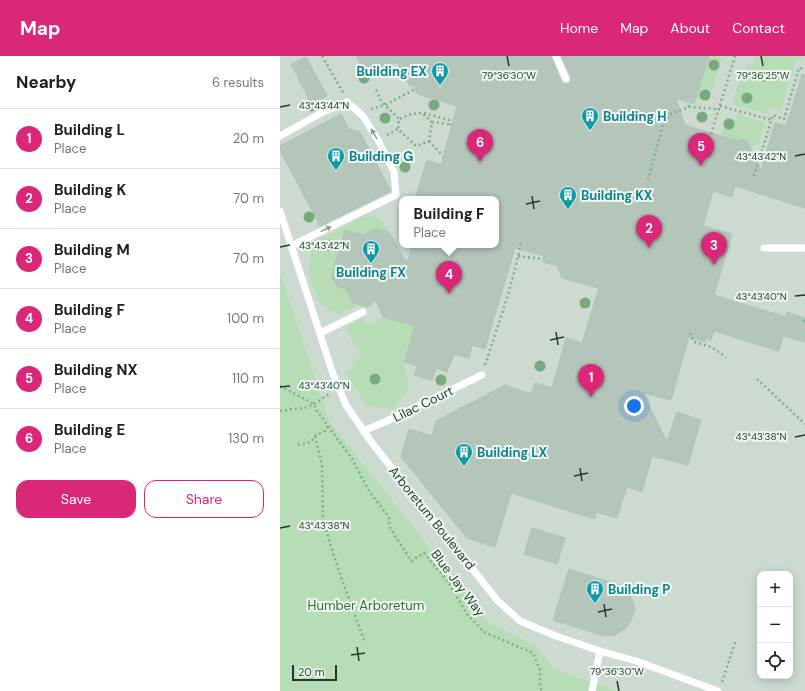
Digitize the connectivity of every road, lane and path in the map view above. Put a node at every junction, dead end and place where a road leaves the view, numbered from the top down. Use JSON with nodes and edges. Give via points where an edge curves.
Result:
{"nodes":[{"id":1,"x":556,"y":56,"type":"edge"},
{"id":2,"x":735,"y":56,"type":"edge"},
{"id":3,"x":805,"y":69,"type":"edge"},
{"id":4,"x":566,"y":80,"type":"dead end"},
{"id":5,"x":415,"y":89,"type":"dead end"},
{"id":6,"x":376,"y":90,"type":"dead end"},
{"id":7,"x":690,"y":103,"type":"dead end"},
{"id":8,"x":385,"y":105,"type":"junction"},
{"id":9,"x":720,"y":106,"type":"junction"},
{"id":10,"x":689,"y":107,"type":"junction"},
{"id":11,"x":719,"y":109,"type":"junction"},
{"id":12,"x":422,"y":113,"type":"junction"},
{"id":13,"x":400,"y":119,"type":"junction"},
{"id":14,"x":772,"y":120,"type":"junction"},
{"id":15,"x":432,"y":122,"type":"junction"},
{"id":16,"x":398,"y":129,"type":"junction"},
{"id":17,"x":711,"y":134,"type":"dead end"},
{"id":18,"x":280,"y":136,"type":"edge"},
{"id":19,"x":378,"y":140,"type":"junction"},
{"id":20,"x":429,"y":141,"type":"junction"},
{"id":21,"x":443,"y":156,"type":"dead end"},
{"id":22,"x":754,"y":176,"type":"dead end"},
{"id":23,"x":648,"y":180,"type":"dead end"},
{"id":24,"x":644,"y":189,"type":"dead end"},
{"id":25,"x":644,"y":203,"type":"dead end"},
{"id":26,"x":280,"y":211,"type":"edge"},
{"id":27,"x":521,"y":242,"type":"dead end"},
{"id":28,"x":291,"y":246,"type":"junction"},
{"id":29,"x":764,"y":248,"type":"dead end"},
{"id":30,"x":805,"y":248,"type":"edge"},
{"id":31,"x":518,"y":256,"type":"junction"},
{"id":32,"x":544,"y":259,"type":"dead end"},
{"id":33,"x":363,"y":312,"type":"dead end"},
{"id":34,"x":320,"y":333,"type":"junction"},
{"id":35,"x":690,"y":333,"type":"dead end"},
{"id":36,"x":726,"y":357,"type":"dead end"},
{"id":37,"x":482,"y":375,"type":"joint"},
{"id":38,"x":757,"y":379,"type":"dead end"},
{"id":39,"x":280,"y":386,"type":"edge"},
{"id":40,"x":339,"y":388,"type":"junction"},
{"id":41,"x":314,"y":404,"type":"junction"},
{"id":42,"x":280,"y":411,"type":"edge"},
{"id":43,"x":805,"y":424,"type":"edge"},
{"id":44,"x":328,"y":426,"type":"junction"},
{"id":45,"x":363,"y":431,"type":"junction"},
{"id":46,"x":315,"y":436,"type":"junction"},
{"id":47,"x":298,"y":446,"type":"dead end"},
{"id":48,"x":364,"y":640,"type":"dead end"},
{"id":49,"x":736,"y":640,"type":"dead end"},
{"id":50,"x":600,"y":651,"type":"junction"},
{"id":51,"x":720,"y":689,"type":"edge"},
{"id":52,"x":542,"y":691,"type":"edge"},
{"id":53,"x":592,"y":691,"type":"edge"}],
"edges":[{"from":1,"to":4,"type":"lane"},
{"from":2,"to":9,"type":"path"},
{"from":3,"to":14,"type":"path","via":[[799,68],[784,119],[773,115]]},
{"from":5,"to":8,"type":"path"},
{"from":6,"to":8,"type":"path"},
{"from":7,"to":10,"type":"path"},
{"from":8,"to":13,"type":"path"},
{"from":9,"to":11,"type":"path"},
{"from":9,"to":14,"type":"path"},
{"from":10,"to":11,"type":"path"},
{"from":10,"to":23,"type":"path","via":[[670,114],[663,126]]},
{"from":11,"to":17,"type":"path"},
{"from":12,"to":13,"type":"path"},
{"from":12,"to":15,"type":"path"},
{"from":12,"to":15,"type":"path","via":[[449,120],[451,125]]},
{"from":13,"to":16,"type":"path"},
{"from":14,"to":22,"type":"path"},
{"from":15,"to":20,"type":"path"},
{"from":16,"to":19,"type":"path"},
{"from":16,"to":20,"type":"path","via":[[416,146]]},
{"from":19,"to":18,"type":"lane","one_way":true,"via":[[364,116],[347,102]]},
{"from":28,"to":19,"type":"lane","one_way":true,"via":[[396,195],[394,172]]},
{"from":20,"to":21,"type":"path"},
{"from":24,"to":25,"type":"path"},
{"from":26,"to":28,"type":"lane","name":"Arboretum Boulevard"},
{"from":27,"to":31,"type":"path"},
{"from":28,"to":34,"type":"lane","name":"Arboretum Boulevard"},
{"from":29,"to":30,"type":"lane"},
{"from":31,"to":32,"type":"path"},
{"from":31,"to":37,"type":"path"},
{"from":33,"to":34,"type":"lane"},
{"from":34,"to":40,"type":"lane","name":"Arboretum Boulevard"},
{"from":35,"to":36,"type":"path","via":[[694,342],[711,347]]},
{"from":37,"to":45,"type":"lane","name":"Lilac Court"},
{"from":38,"to":43,"type":"path"},
{"from":39,"to":41,"type":"path"},
{"from":40,"to":41,"type":"path"},
{"from":40,"to":45,"type":"lane","name":"Arboretum Boulevard","via":[[346,406]]},
{"from":41,"to":42,"type":"path"},
{"from":41,"to":44,"type":"path"},
{"from":44,"to":46,"type":"path","via":[[325,431]]},
{"from":44,"to":52,"type":"path","name":"Blue Jay Way","via":[[389,518],[389,526],[411,561],[424,553],[448,582],[467,614],[484,632],[533,653],[540,670]]},
{"from":45,"to":50,"type":"lane","name":"Arboretum Boulevard","via":[[493,594],[520,621]]},
{"from":46,"to":47,"type":"path","via":[[312,441]]},
{"from":46,"to":48,"type":"path","via":[[322,465],[323,518]]},
{"from":49,"to":51,"type":"path"},
{"from":50,"to":51,"type":"lane","name":"Arboretum Boulevard"},
{"from":50,"to":53,"type":"lane"}]}
